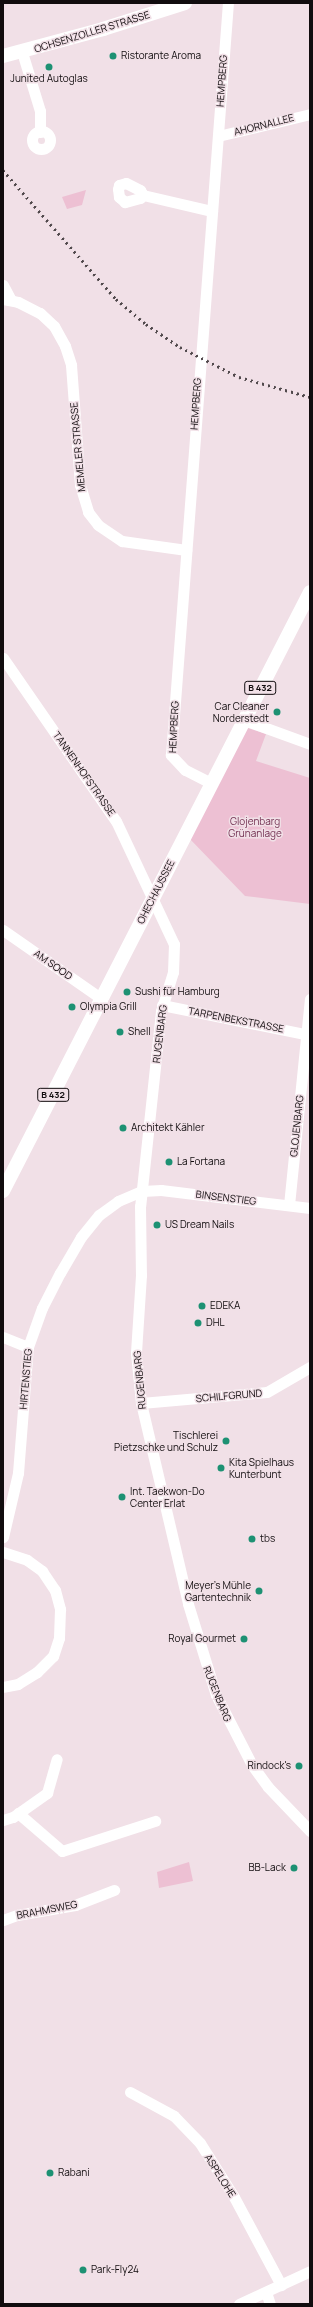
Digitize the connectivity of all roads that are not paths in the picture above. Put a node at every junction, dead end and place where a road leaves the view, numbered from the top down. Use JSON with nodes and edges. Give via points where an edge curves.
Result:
{"nodes":[{"id":1,"x":185,"y":3,"type":"edge"},
{"id":2,"x":228,"y":3,"type":"edge"},
{"id":3,"x":22,"y":52,"type":"junction"},
{"id":4,"x":3,"y":56,"type":"edge"},
{"id":5,"x":310,"y":114,"type":"edge"},
{"id":6,"x":40,"y":132,"type":"dead end"},
{"id":7,"x":218,"y":136,"type":"junction"},
{"id":8,"x":143,"y":195,"type":"dead end"},
{"id":9,"x":212,"y":211,"type":"junction"},
{"id":10,"x":3,"y":285,"type":"edge"},
{"id":11,"x":7,"y":299,"type":"edge"},
{"id":12,"x":186,"y":550,"type":"junction"},
{"id":13,"x":310,"y":592,"type":"edge"},
{"id":14,"x":3,"y":658,"type":"edge"},
{"id":15,"x":244,"y":720,"type":"junction"},
{"id":16,"x":310,"y":744,"type":"edge"},
{"id":17,"x":211,"y":783,"type":"junction"},
{"id":18,"x":153,"y":896,"type":"junction"},
{"id":19,"x":3,"y":930,"type":"edge"},
{"id":20,"x":102,"y":999,"type":"junction"},
{"id":21,"x":310,"y":999,"type":"edge"},
{"id":22,"x":162,"y":1005,"type":"junction"},
{"id":23,"x":308,"y":1035,"type":"edge"},
{"id":24,"x":6,"y":1175,"type":"edge"},
{"id":25,"x":3,"y":1191,"type":"edge"},
{"id":26,"x":142,"y":1191,"type":"junction"},
{"id":27,"x":289,"y":1205,"type":"junction"},
{"id":28,"x":310,"y":1208,"type":"edge"},
{"id":29,"x":3,"y":1337,"type":"edge"},
{"id":30,"x":28,"y":1347,"type":"junction"},
{"id":31,"x":310,"y":1367,"type":"edge"},
{"id":32,"x":141,"y":1403,"type":"junction"},
{"id":33,"x":3,"y":1537,"type":"edge"},
{"id":34,"x":3,"y":1552,"type":"edge"},
{"id":35,"x":3,"y":1687,"type":"edge"},
{"id":36,"x":57,"y":1759,"type":"dead end"},
{"id":37,"x":18,"y":1813,"type":"junction"},
{"id":38,"x":3,"y":1820,"type":"edge"},
{"id":39,"x":155,"y":1821,"type":"dead end"},
{"id":40,"x":310,"y":1831,"type":"edge"},
{"id":41,"x":114,"y":1890,"type":"dead end"},
{"id":42,"x":3,"y":1920,"type":"edge"},
{"id":43,"x":130,"y":2092,"type":"dead end"},
{"id":44,"x":310,"y":2270,"type":"edge"},
{"id":45,"x":282,"y":2285,"type":"junction"},
{"id":46,"x":266,"y":2292,"type":"junction"},
{"id":47,"x":239,"y":2304,"type":"edge"},
{"id":48,"x":270,"y":2304,"type":"edge"}],
"edges":[{"from":1,"to":3,"type":"main road","name":"OCHSENZOLLER STRASSE"},
{"from":2,"to":7,"type":"street","name":"HEMPBERG"},
{"from":3,"to":4,"type":"main road","name":"OCHSENZOLLER STRASSE"},
{"from":3,"to":6,"type":"street","name":"OCHSENZOLLER STRASSE","via":[[40,111]]},
{"from":5,"to":7,"type":"street","name":"AHORNALLEE"},
{"from":7,"to":9,"type":"street","name":"HEMPBERG"},
{"from":8,"to":9,"type":"street"},
{"from":9,"to":12,"type":"street","name":"HEMPBERG"},
{"from":10,"to":11,"type":"street","name":"MEMELER STRASSE"},
{"from":11,"to":12,"type":"street","name":"MEMELER STRASSE","via":[[33,309],[47,319],[58,332],[67,350],[71,365],[80,485],[88,512],[111,536],[122,541]]},
{"from":12,"to":17,"type":"street","name":"HEMPBERG","via":[[171,755],[185,770]]},
{"from":13,"to":15,"type":"main road","name":"OHECHAUSSEE","number":"B 432"},
{"from":14,"to":18,"type":"street","name":"TANNENHOFSTRASSE","via":[[116,821]]},
{"from":15,"to":16,"type":"street"},
{"from":15,"to":17,"type":"main road","name":"OHECHAUSSEE","number":"B 432"},
{"from":17,"to":18,"type":"main road","name":"OHECHAUSSEE","number":"B 432"},
{"from":18,"to":20,"type":"main road","name":"OHECHAUSSEE","number":"B 432"},
{"from":18,"to":22,"type":"street","name":"RUGENBARG","via":[[174,944],[173,972]]},
{"from":19,"to":20,"type":"street","name":"AM SOOD"},
{"from":20,"to":24,"type":"main road","name":"OHECHAUSSEE","number":"B 432"},
{"from":21,"to":23,"type":"street","name":"GLOJENBARG"},
{"from":22,"to":23,"type":"street","name":"TARPENBEKSTRASSE"},
{"from":22,"to":26,"type":"street","name":"RUGENBARG"},
{"from":23,"to":27,"type":"street","name":"GLOJENBARG"},
{"from":24,"to":25,"type":"main road","name":"OHECHAUSSEE","number":"B 432"},
{"from":26,"to":27,"type":"street","name":"BINSENSTIEG","via":[[160,1190]]},
{"from":26,"to":30,"type":"street","name":"HIRTENSTIEG","via":[[99,1215],[81,1237],[42,1308]]},
{"from":26,"to":32,"type":"street","name":"RUGENBARG","via":[[141,1281],[136,1353]]},
{"from":27,"to":28,"type":"street","name":"BINSENSTIEG"},
{"from":29,"to":30,"type":"street"},
{"from":30,"to":33,"type":"street","name":"HIRTENSTIEG","via":[[18,1473]]},
{"from":31,"to":32,"type":"street","name":"SCHILFGRUND","via":[[267,1392]]},
{"from":32,"to":40,"type":"street","name":"RUGENBARG","via":[[189,1610],[216,1695],[252,1765],[268,1787]]},
{"from":34,"to":35,"type":"street","via":[[26,1560],[42,1571],[55,1590],[60,1609],[59,1638],[53,1656],[37,1672],[18,1684]]},
{"from":36,"to":37,"type":"street","via":[[47,1793]]},
{"from":37,"to":38,"type":"street"},
{"from":37,"to":39,"type":"street","via":[[62,1850]]},
{"from":41,"to":42,"type":"street","name":"BRAHMSWEG","via":[[75,1906],[17,1915]]},
{"from":43,"to":45,"type":"street","name":"ASPELOHE","via":[[174,2116],[200,2143],[234,2197]]},
{"from":44,"to":45,"type":"street"},
{"from":45,"to":46,"type":"street"},
{"from":46,"to":47,"type":"street"},
{"from":46,"to":48,"type":"street"}]}
